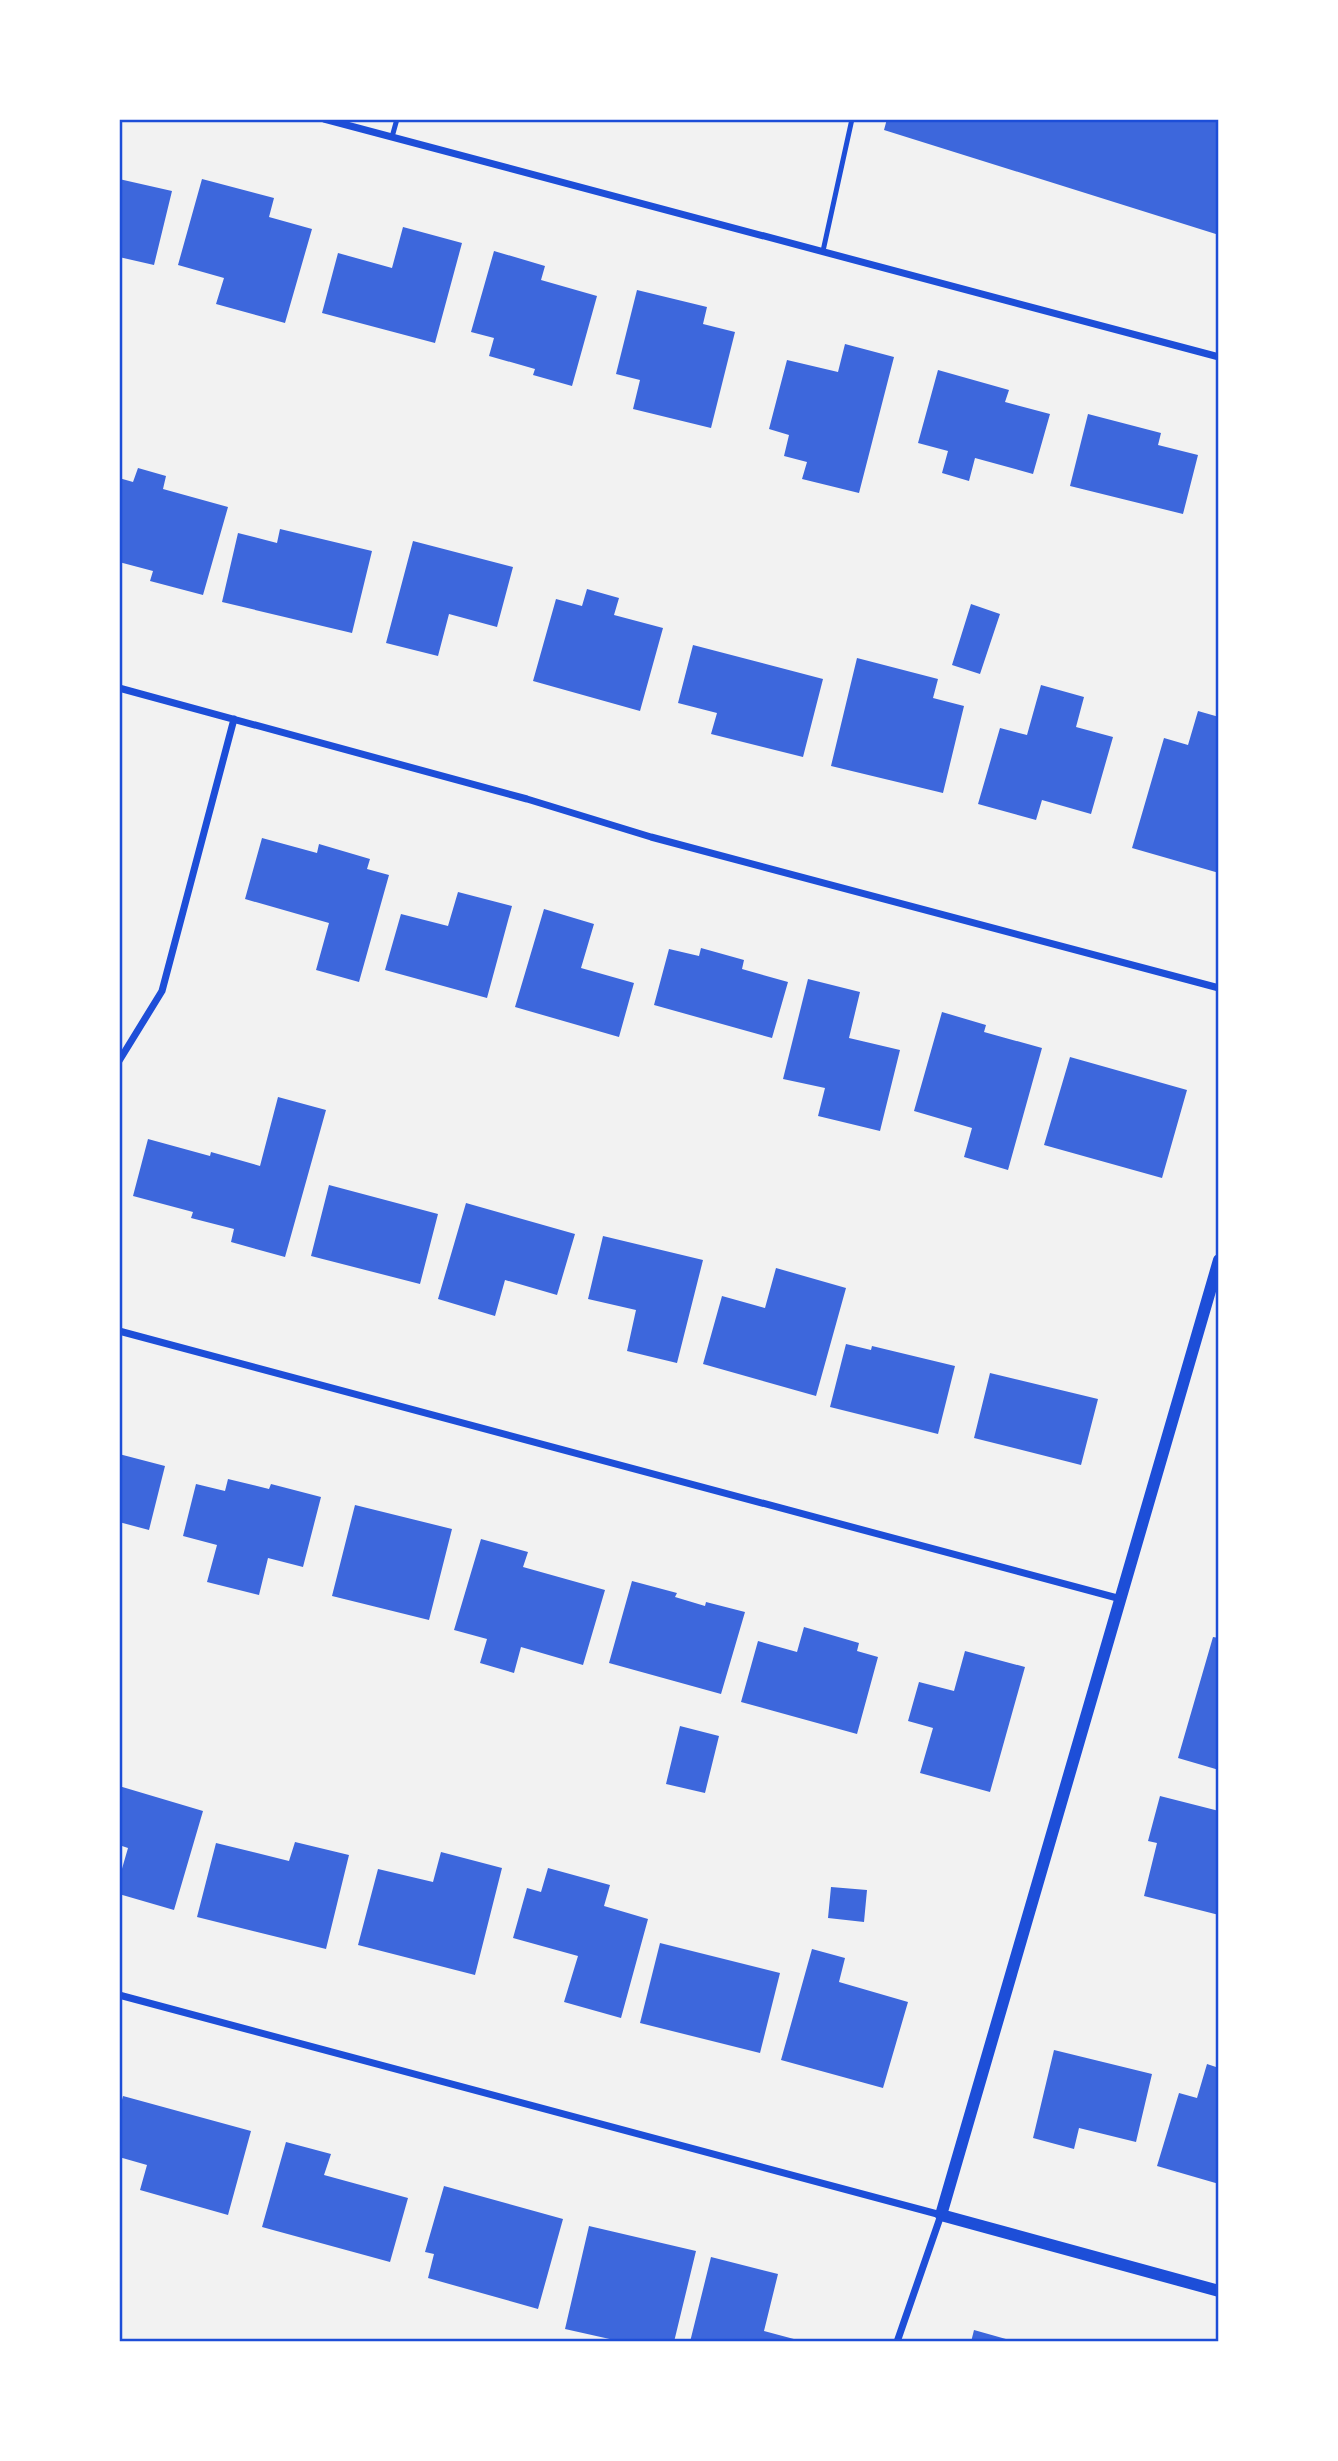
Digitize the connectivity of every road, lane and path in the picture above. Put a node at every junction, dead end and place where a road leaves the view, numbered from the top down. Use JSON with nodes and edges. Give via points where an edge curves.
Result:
{"nodes":[{"id":1,"x":324,"y":119,"type":"edge"},
{"id":2,"x":397,"y":119,"type":"edge"},
{"id":3,"x":852,"y":119,"type":"edge"},
{"id":4,"x":393,"y":137,"type":"junction"},
{"id":5,"x":822,"y":251,"type":"junction"},
{"id":6,"x":1219,"y":357,"type":"edge"},
{"id":7,"x":119,"y":688,"type":"edge"},
{"id":8,"x":234,"y":719,"type":"junction"},
{"id":9,"x":1219,"y":988,"type":"edge"},
{"id":10,"x":119,"y":1061,"type":"edge"},
{"id":11,"x":1219,"y":1260,"type":"edge"},
{"id":12,"x":119,"y":1331,"type":"edge"},
{"id":13,"x":1121,"y":1599,"type":"junction"},
{"id":14,"x":119,"y":1995,"type":"edge"},
{"id":15,"x":941,"y":2216,"type":"junction"},
{"id":16,"x":1219,"y":2291,"type":"edge"},
{"id":17,"x":897,"y":2342,"type":"edge"}],
"edges":[{"from":1,"to":4,"type":"street"},
{"from":2,"to":4,"type":"lane"},
{"from":3,"to":5,"type":"lane"},
{"from":4,"to":5,"type":"street"},
{"from":5,"to":6,"type":"street"},
{"from":7,"to":8,"type":"street"},
{"from":8,"to":9,"type":"street","via":[[651,838]]},
{"from":8,"to":10,"type":"street","via":[[162,991]]},
{"from":11,"to":13,"type":"street"},
{"from":12,"to":13,"type":"street"},
{"from":13,"to":15,"type":"street"},
{"from":14,"to":15,"type":"street"},
{"from":15,"to":16,"type":"street"},
{"from":15,"to":17,"type":"street"}]}
